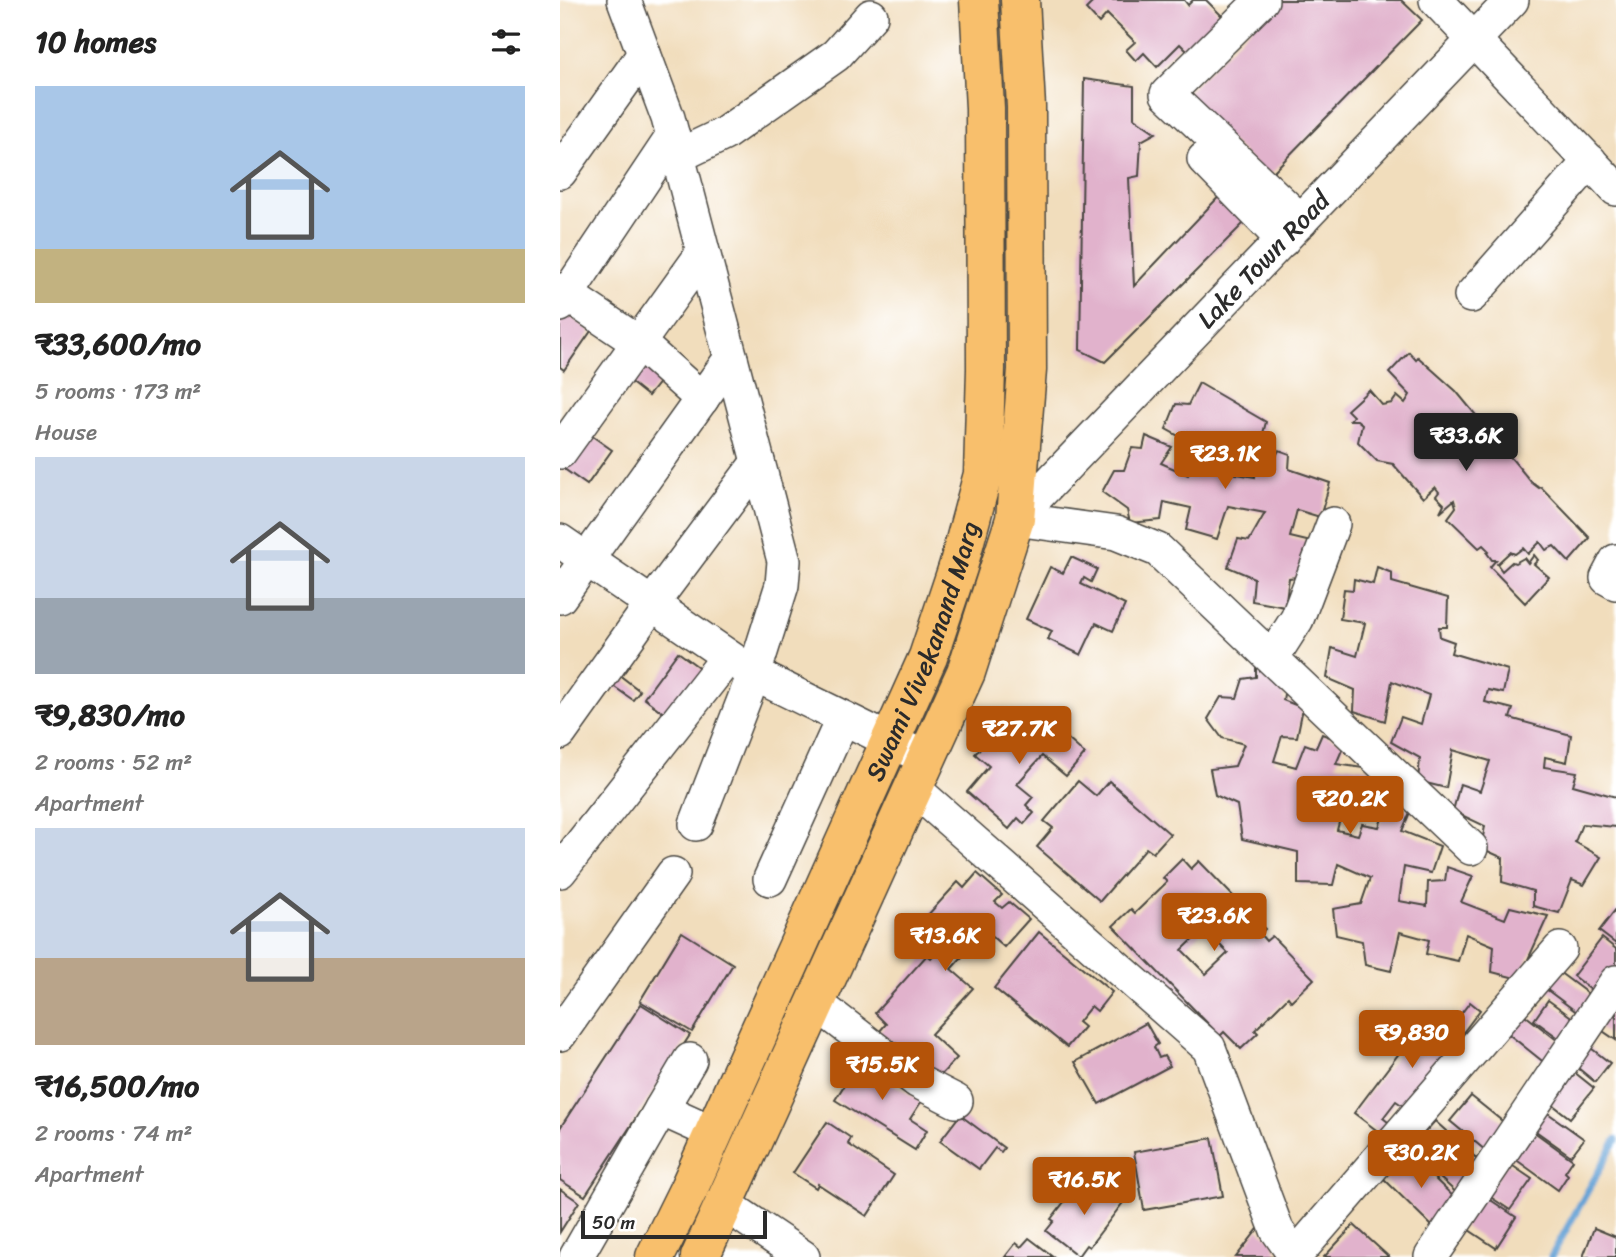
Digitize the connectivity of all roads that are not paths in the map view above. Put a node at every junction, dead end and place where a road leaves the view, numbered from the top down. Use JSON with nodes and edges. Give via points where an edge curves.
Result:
{"nodes":[{"id":1,"x":979,"y":0,"type":"edge"},
{"id":2,"x":1020,"y":0,"type":"edge"},
{"id":3,"x":1262,"y":0,"type":"edge"},
{"id":4,"x":1436,"y":0,"type":"edge"},
{"id":5,"x":1512,"y":0,"type":"edge"},
{"id":6,"x":626,"y":1,"type":"edge"},
{"id":7,"x":871,"y":16,"type":"dead end"},
{"id":8,"x":1475,"y":39,"type":"junction"},
{"id":9,"x":644,"y":54,"type":"junction"},
{"id":10,"x":1160,"y":114,"type":"dead end"},
{"id":11,"x":675,"y":146,"type":"junction"},
{"id":12,"x":1590,"y":161,"type":"junction"},
{"id":13,"x":560,"y":172,"type":"edge"},
{"id":14,"x":1616,"y":190,"type":"edge"},
{"id":15,"x":1292,"y":231,"type":"junction"},
{"id":16,"x":703,"y":253,"type":"junction"},
{"id":17,"x":1471,"y":296,"type":"dead end"},
{"id":18,"x":562,"y":297,"type":"edge"},
{"id":19,"x":639,"y":343,"type":"junction"},
{"id":20,"x":730,"y":358,"type":"junction"},
{"id":21,"x":702,"y":399,"type":"junction"},
{"id":22,"x":560,"y":452,"type":"edge"},
{"id":23,"x":758,"y":462,"type":"junction"},
{"id":24,"x":1016,"y":519,"type":"junction"},
{"id":25,"x":1333,"y":524,"type":"dead end"},
{"id":26,"x":560,"y":541,"type":"edge"},
{"id":27,"x":587,"y":559,"type":"junction"},
{"id":28,"x":1616,"y":561,"type":"edge"},
{"id":29,"x":1616,"y":583,"type":"edge"},
{"id":30,"x":560,"y":597,"type":"edge"},
{"id":31,"x":652,"y":604,"type":"junction"},
{"id":32,"x":1272,"y":657,"type":"junction"},
{"id":33,"x":741,"y":666,"type":"junction"},
{"id":34,"x":843,"y":718,"type":"junction"},
{"id":35,"x":560,"y":733,"type":"edge"},
{"id":36,"x":890,"y":741,"type":"junction"},
{"id":37,"x":920,"y":773,"type":"junction"},
{"id":38,"x":696,"y":824,"type":"dead end"},
{"id":39,"x":1471,"y":848,"type":"dead end"},
{"id":40,"x":560,"y":871,"type":"edge"},
{"id":41,"x":673,"y":874,"type":"dead end"},
{"id":42,"x":770,"y":879,"type":"dead end"},
{"id":43,"x":1560,"y":949,"type":"dead end"},
{"id":44,"x":1616,"y":982,"type":"edge"},
{"id":45,"x":817,"y":1003,"type":"junction"},
{"id":46,"x":560,"y":1034,"type":"edge"},
{"id":47,"x":690,"y":1060,"type":"dead end"},
{"id":48,"x":956,"y":1101,"type":"dead end"},
{"id":49,"x":661,"y":1109,"type":"junction"},
{"id":50,"x":714,"y":1133,"type":"junction"},
{"id":51,"x":726,"y":1205,"type":"junction"},
{"id":52,"x":576,"y":1257,"type":"edge"},
{"id":53,"x":655,"y":1257,"type":"edge"},
{"id":54,"x":700,"y":1257,"type":"edge"},
{"id":55,"x":803,"y":1257,"type":"edge"},
{"id":56,"x":1296,"y":1257,"type":"edge"},
{"id":57,"x":1431,"y":1257,"type":"edge"}],
"edges":[{"from":1,"to":36,"type":"main road","name":"Swami Vivekanand Marg","via":[[986,122],[983,474],[928,657]]},
{"from":2,"to":24,"type":"main road","name":"Swami Vivekanand Marg","via":[[1026,107],[1027,370]]},
{"from":3,"to":15,"type":"street","via":[[1167,94]]},
{"from":4,"to":8,"type":"street"},
{"from":5,"to":8,"type":"street","name":"Lake Town Road"},
{"from":6,"to":9,"type":"street"},
{"from":7,"to":11,"type":"street","via":[[836,55],[724,134]]},
{"from":8,"to":12,"type":"street"},
{"from":8,"to":15,"type":"street","name":"Lake Town Road"},
{"from":9,"to":11,"type":"street"},
{"from":9,"to":13,"type":"street"},
{"from":10,"to":15,"type":"street"},
{"from":11,"to":16,"type":"street"},
{"from":11,"to":18,"type":"street"},
{"from":12,"to":14,"type":"street"},
{"from":12,"to":17,"type":"street"},
{"from":15,"to":24,"type":"street","name":"Lake Town Road"},
{"from":16,"to":19,"type":"street"},
{"from":16,"to":20,"type":"street"},
{"from":18,"to":19,"type":"street"},
{"from":19,"to":21,"type":"street"},
{"from":19,"to":22,"type":"street"},
{"from":20,"to":21,"type":"street"},
{"from":20,"to":23,"type":"street"},
{"from":21,"to":27,"type":"street"},
{"from":23,"to":31,"type":"street"},
{"from":23,"to":33,"type":"street","via":[[784,575]]},
{"from":24,"to":32,"type":"street","via":[[1116,533],[1158,550]]},
{"from":24,"to":37,"type":"main road","name":"Swami Vivekanand Marg","via":[[965,672]]},
{"from":25,"to":32,"type":"street","via":[[1297,619]]},
{"from":26,"to":27,"type":"street"},
{"from":27,"to":30,"type":"street"},
{"from":27,"to":31,"type":"street"},
{"from":28,"to":29,"type":"street","via":[[1607,578]]},
{"from":31,"to":33,"type":"street"},
{"from":31,"to":35,"type":"street"},
{"from":32,"to":39,"type":"street"},
{"from":33,"to":34,"type":"street"},
{"from":33,"to":38,"type":"street"},
{"from":33,"to":40,"type":"street"},
{"from":34,"to":36,"type":"street"},
{"from":34,"to":42,"type":"street"},
{"from":36,"to":37,"type":"street"},
{"from":36,"to":50,"type":"main road","name":"Swami Vivekanand Marg"},
{"from":37,"to":45,"type":"main road","name":"Swami Vivekanand Marg"},
{"from":37,"to":56,"type":"street","via":[[1209,1048],[1277,1230]]},
{"from":41,"to":46,"type":"street"},
{"from":43,"to":56,"type":"street"},
{"from":44,"to":57,"type":"street"},
{"from":45,"to":48,"type":"street","via":[[916,1081]]},
{"from":45,"to":51,"type":"main road","name":"Swami Vivekanand Marg"},
{"from":47,"to":49,"type":"street"},
{"from":49,"to":50,"type":"street"},
{"from":49,"to":52,"type":"street"},
{"from":50,"to":53,"type":"main road","name":"Swami Vivekanand Marg"},
{"from":51,"to":54,"type":"main road","name":"Swami Vivekanand Marg"},
{"from":51,"to":55,"type":"street"}]}
